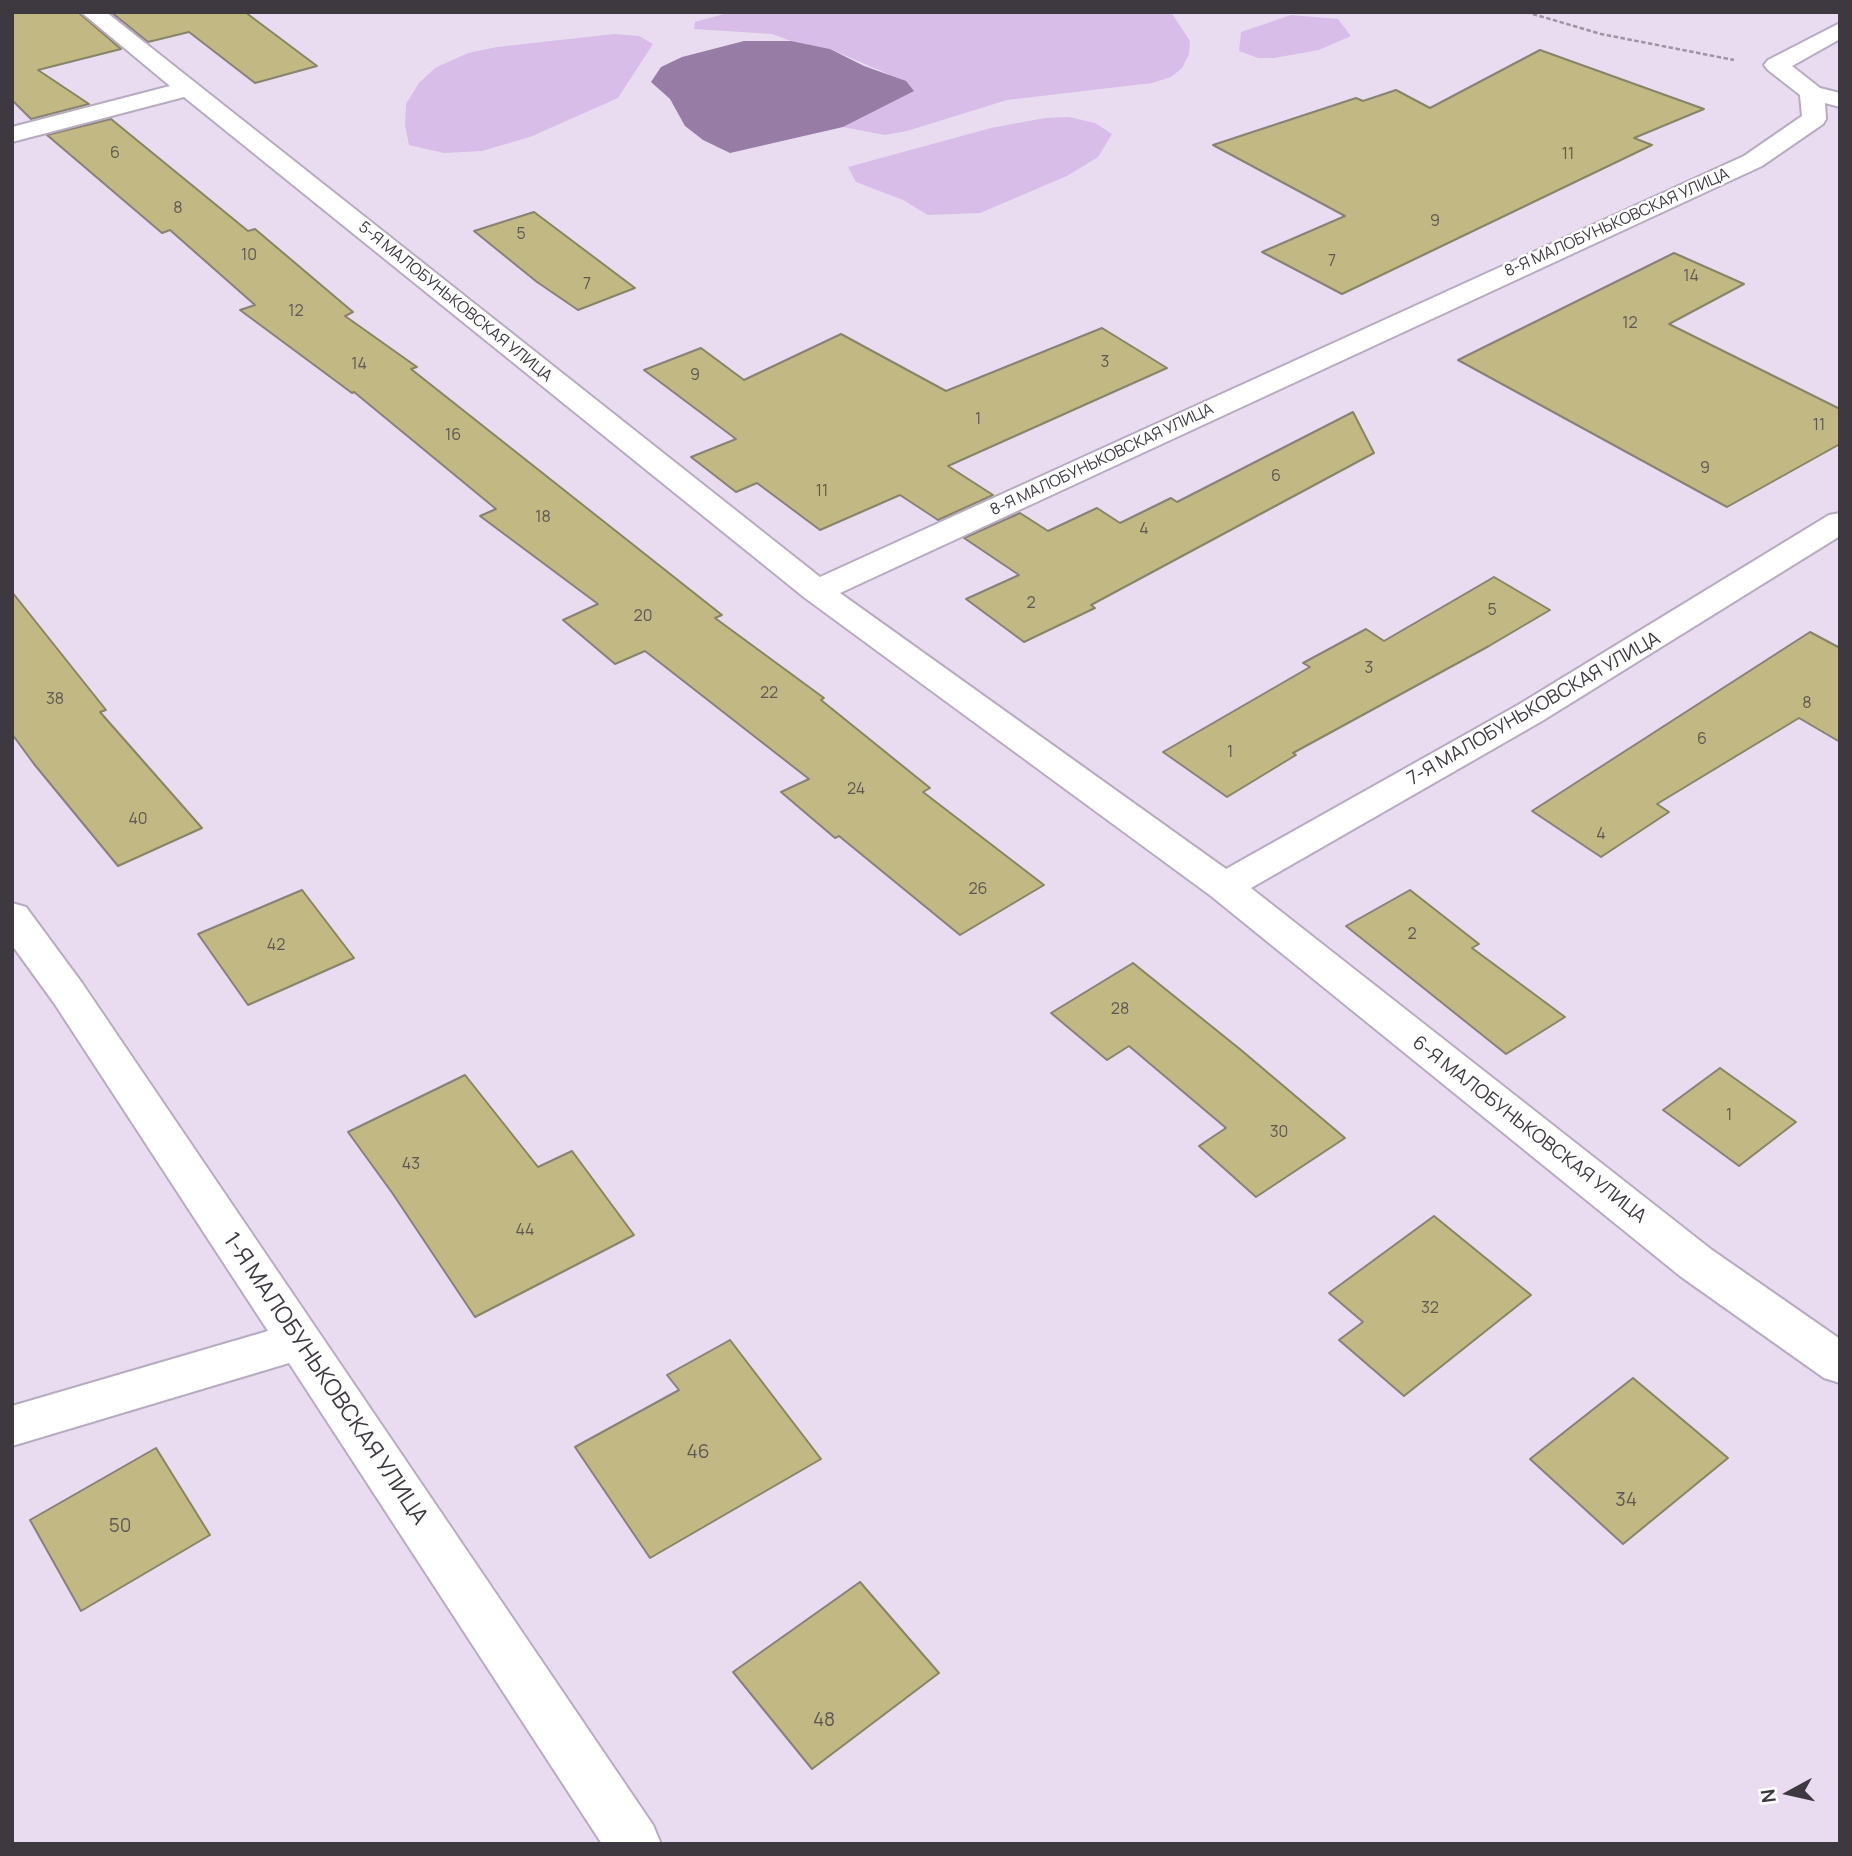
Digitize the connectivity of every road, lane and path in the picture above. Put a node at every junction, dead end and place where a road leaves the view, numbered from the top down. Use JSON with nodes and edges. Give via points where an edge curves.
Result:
{"nodes":[{"id":1,"x":92,"y":12,"type":"edge"},
{"id":2,"x":1526,"y":12,"type":"edge"},
{"id":3,"x":1840,"y":30,"type":"edge"},
{"id":4,"x":1776,"y":65,"type":"junction"},
{"id":5,"x":190,"y":88,"type":"junction"},
{"id":6,"x":1826,"y":97,"type":"edge"},
{"id":7,"x":12,"y":135,"type":"edge"},
{"id":8,"x":1840,"y":522,"type":"edge"},
{"id":9,"x":817,"y":592,"type":"junction"},
{"id":10,"x":1224,"y":887,"type":"junction"},
{"id":11,"x":12,"y":916,"type":"edge"},
{"id":12,"x":300,"y":1341,"type":"junction"},
{"id":13,"x":1840,"y":1364,"type":"edge"},
{"id":14,"x":12,"y":1426,"type":"edge"},
{"id":15,"x":634,"y":1844,"type":"edge"}],
"edges":[{"from":1,"to":5,"type":"street","name":"5-Я МАЛОБУНЬКОВСКАЯ УЛИЦА"},
{"from":2,"to":4,"type":"path","via":[[1712,57]]},
{"from":3,"to":4,"type":"street"},
{"from":4,"to":6,"type":"street"},
{"from":5,"to":7,"type":"street"},
{"from":5,"to":9,"type":"street","name":"5-Я МАЛОБУНЬКОВСКАЯ УЛИЦА"},
{"from":6,"to":9,"type":"street","name":"8-Я МАЛОБУНЬКОВСКАЯ УЛИЦА","via":[[1814,120],[1753,161]]},
{"from":8,"to":10,"type":"street","name":"7-Я МАЛОБУНЬКОВСКАЯ УЛИЦА","via":[[1530,713]]},
{"from":9,"to":10,"type":"street"},
{"from":10,"to":13,"type":"street","name":"6-Я МАЛОБУНЬКОВСКАЯ УЛИЦА","via":[[1685,1254]]},
{"from":11,"to":12,"type":"street","name":"1-Я МАЛОБУНЬКОВСКАЯ УЛИЦА"},
{"from":12,"to":14,"type":"street"},
{"from":12,"to":15,"type":"street","name":"1-Я МАЛОБУНЬКОВСКАЯ УЛИЦА"}]}
